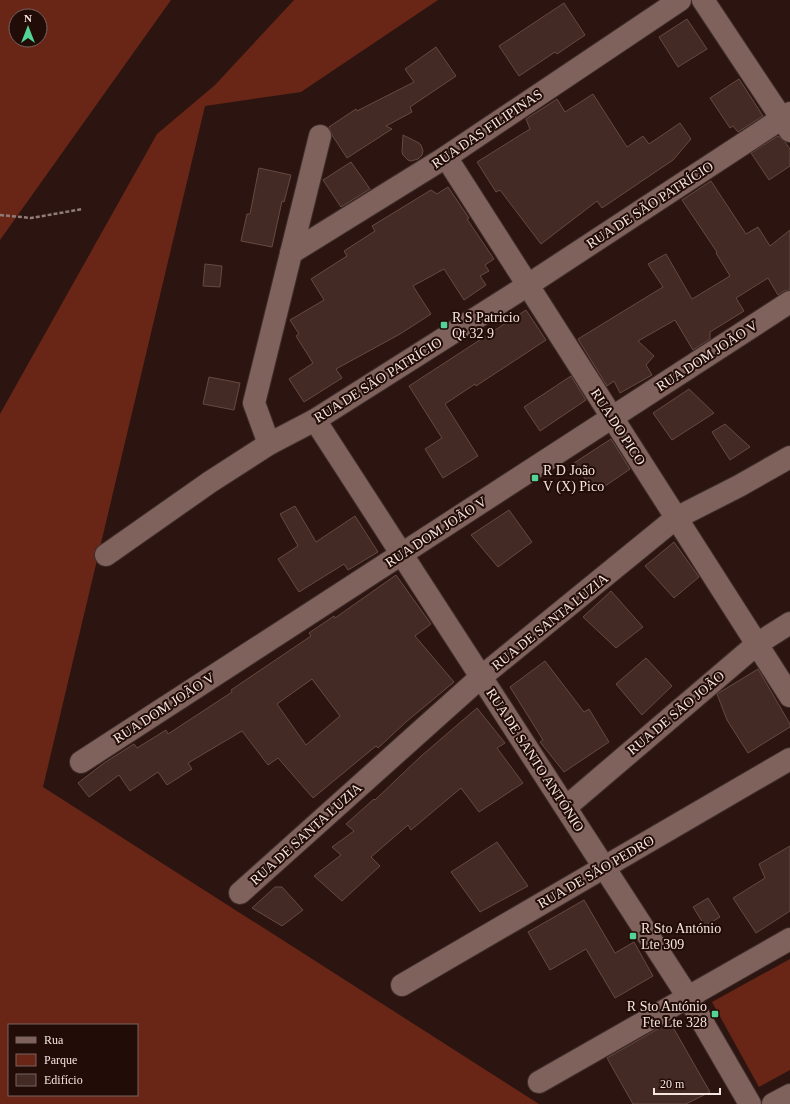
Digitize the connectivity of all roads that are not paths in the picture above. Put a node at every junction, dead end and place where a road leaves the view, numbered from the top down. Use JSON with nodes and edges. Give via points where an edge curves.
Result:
{"nodes":[{"id":1,"x":680,"y":0,"type":"edge"},
{"id":2,"x":703,"y":0,"type":"edge"},
{"id":3,"x":787,"y":121,"type":"edge"},
{"id":4,"x":320,"y":136,"type":"dead end"},
{"id":5,"x":446,"y":157,"type":"junction"},
{"id":6,"x":291,"y":253,"type":"junction"},
{"id":7,"x":528,"y":285,"type":"junction"},
{"id":8,"x":790,"y":302,"type":"edge"},
{"id":9,"x":612,"y":418,"type":"junction"},
{"id":10,"x":315,"y":420,"type":"junction"},
{"id":11,"x":269,"y":444,"type":"junction"},
{"id":12,"x":790,"y":457,"type":"edge"},
{"id":13,"x":676,"y":518,"type":"junction"},
{"id":14,"x":106,"y":554,"type":"dead end"},
{"id":15,"x":402,"y":554,"type":"junction"},
{"id":16,"x":790,"y":623,"type":"edge"},
{"id":17,"x":757,"y":644,"type":"junction"},
{"id":18,"x":482,"y":677,"type":"junction"},
{"id":19,"x":790,"y":696,"type":"edge"},
{"id":20,"x":790,"y":759,"type":"edge"},
{"id":21,"x":81,"y":762,"type":"dead end"},
{"id":22,"x":566,"y":807,"type":"junction"},
{"id":23,"x":604,"y":867,"type":"junction"},
{"id":24,"x":240,"y":893,"type":"dead end"},
{"id":25,"x":790,"y":938,"type":"edge"},
{"id":26,"x":402,"y":985,"type":"dead end"},
{"id":27,"x":688,"y":997,"type":"junction"},
{"id":28,"x":539,"y":1082,"type":"dead end"},
{"id":29,"x":790,"y":1095,"type":"edge"},
{"id":30,"x":750,"y":1104,"type":"edge"},
{"id":31,"x":773,"y":1104,"type":"edge"}],
"edges":[{"from":1,"to":5,"type":"street","name":"RUA DAS FILIPINAS"},
{"from":2,"to":3,"type":"street"},
{"from":3,"to":7,"type":"street","name":"RUA DE SÃO PATRÍCIO"},
{"from":4,"to":6,"type":"street"},
{"from":5,"to":6,"type":"street","name":"RUA DAS FILIPINAS"},
{"from":5,"to":7,"type":"street","name":"RUA DO PICO"},
{"from":6,"to":11,"type":"street","via":[[254,403]]},
{"from":7,"to":9,"type":"street","name":"RUA DO PICO"},
{"from":7,"to":10,"type":"street","name":"RUA DE SÃO PATRÍCIO"},
{"from":8,"to":9,"type":"street","name":"RUA DOM JOÃO V"},
{"from":9,"to":13,"type":"street","name":"RUA DO PICO"},
{"from":9,"to":15,"type":"street","name":"RUA DOM JOÃO V"},
{"from":10,"to":11,"type":"street","name":"RUA DE SÃO PATRÍCIO"},
{"from":10,"to":15,"type":"street","name":"RUA DE SANTO ANTÓNIO"},
{"from":11,"to":14,"type":"street","name":"RUA DE SÃO PATRÍCIO"},
{"from":12,"to":13,"type":"street","name":"RUA DE SANTA LUZIA"},
{"from":13,"to":17,"type":"street","name":"RUA DO PICO"},
{"from":13,"to":18,"type":"street","name":"RUA DE SANTA LUZIA"},
{"from":15,"to":18,"type":"street","name":"RUA DE SANTO ANTÓNIO"},
{"from":15,"to":21,"type":"street","name":"RUA DOM JOÃO V"},
{"from":16,"to":17,"type":"street","name":"RUA DE SÃO JOÃO"},
{"from":17,"to":19,"type":"street","name":"RUA DO PICO"},
{"from":17,"to":22,"type":"street","name":"RUA DE SÃO JOÃO"},
{"from":18,"to":22,"type":"street","name":"RUA DE SANTO ANTÓNIO"},
{"from":18,"to":24,"type":"street","name":"RUA DE SANTA LUZIA"},
{"from":20,"to":23,"type":"street","name":"RUA DE SÃO PEDRO"},
{"from":22,"to":23,"type":"street","name":"RUA DE SANTO ANTÓNIO"},
{"from":23,"to":26,"type":"street","name":"RUA DE SÃO PEDRO"},
{"from":23,"to":27,"type":"street","name":"RUA DE SANTO ANTÓNIO"},
{"from":25,"to":27,"type":"street"},
{"from":27,"to":28,"type":"street"},
{"from":27,"to":30,"type":"street","name":"RUA DE SANTO ANTÓNIO"},
{"from":29,"to":31,"type":"street"}]}
